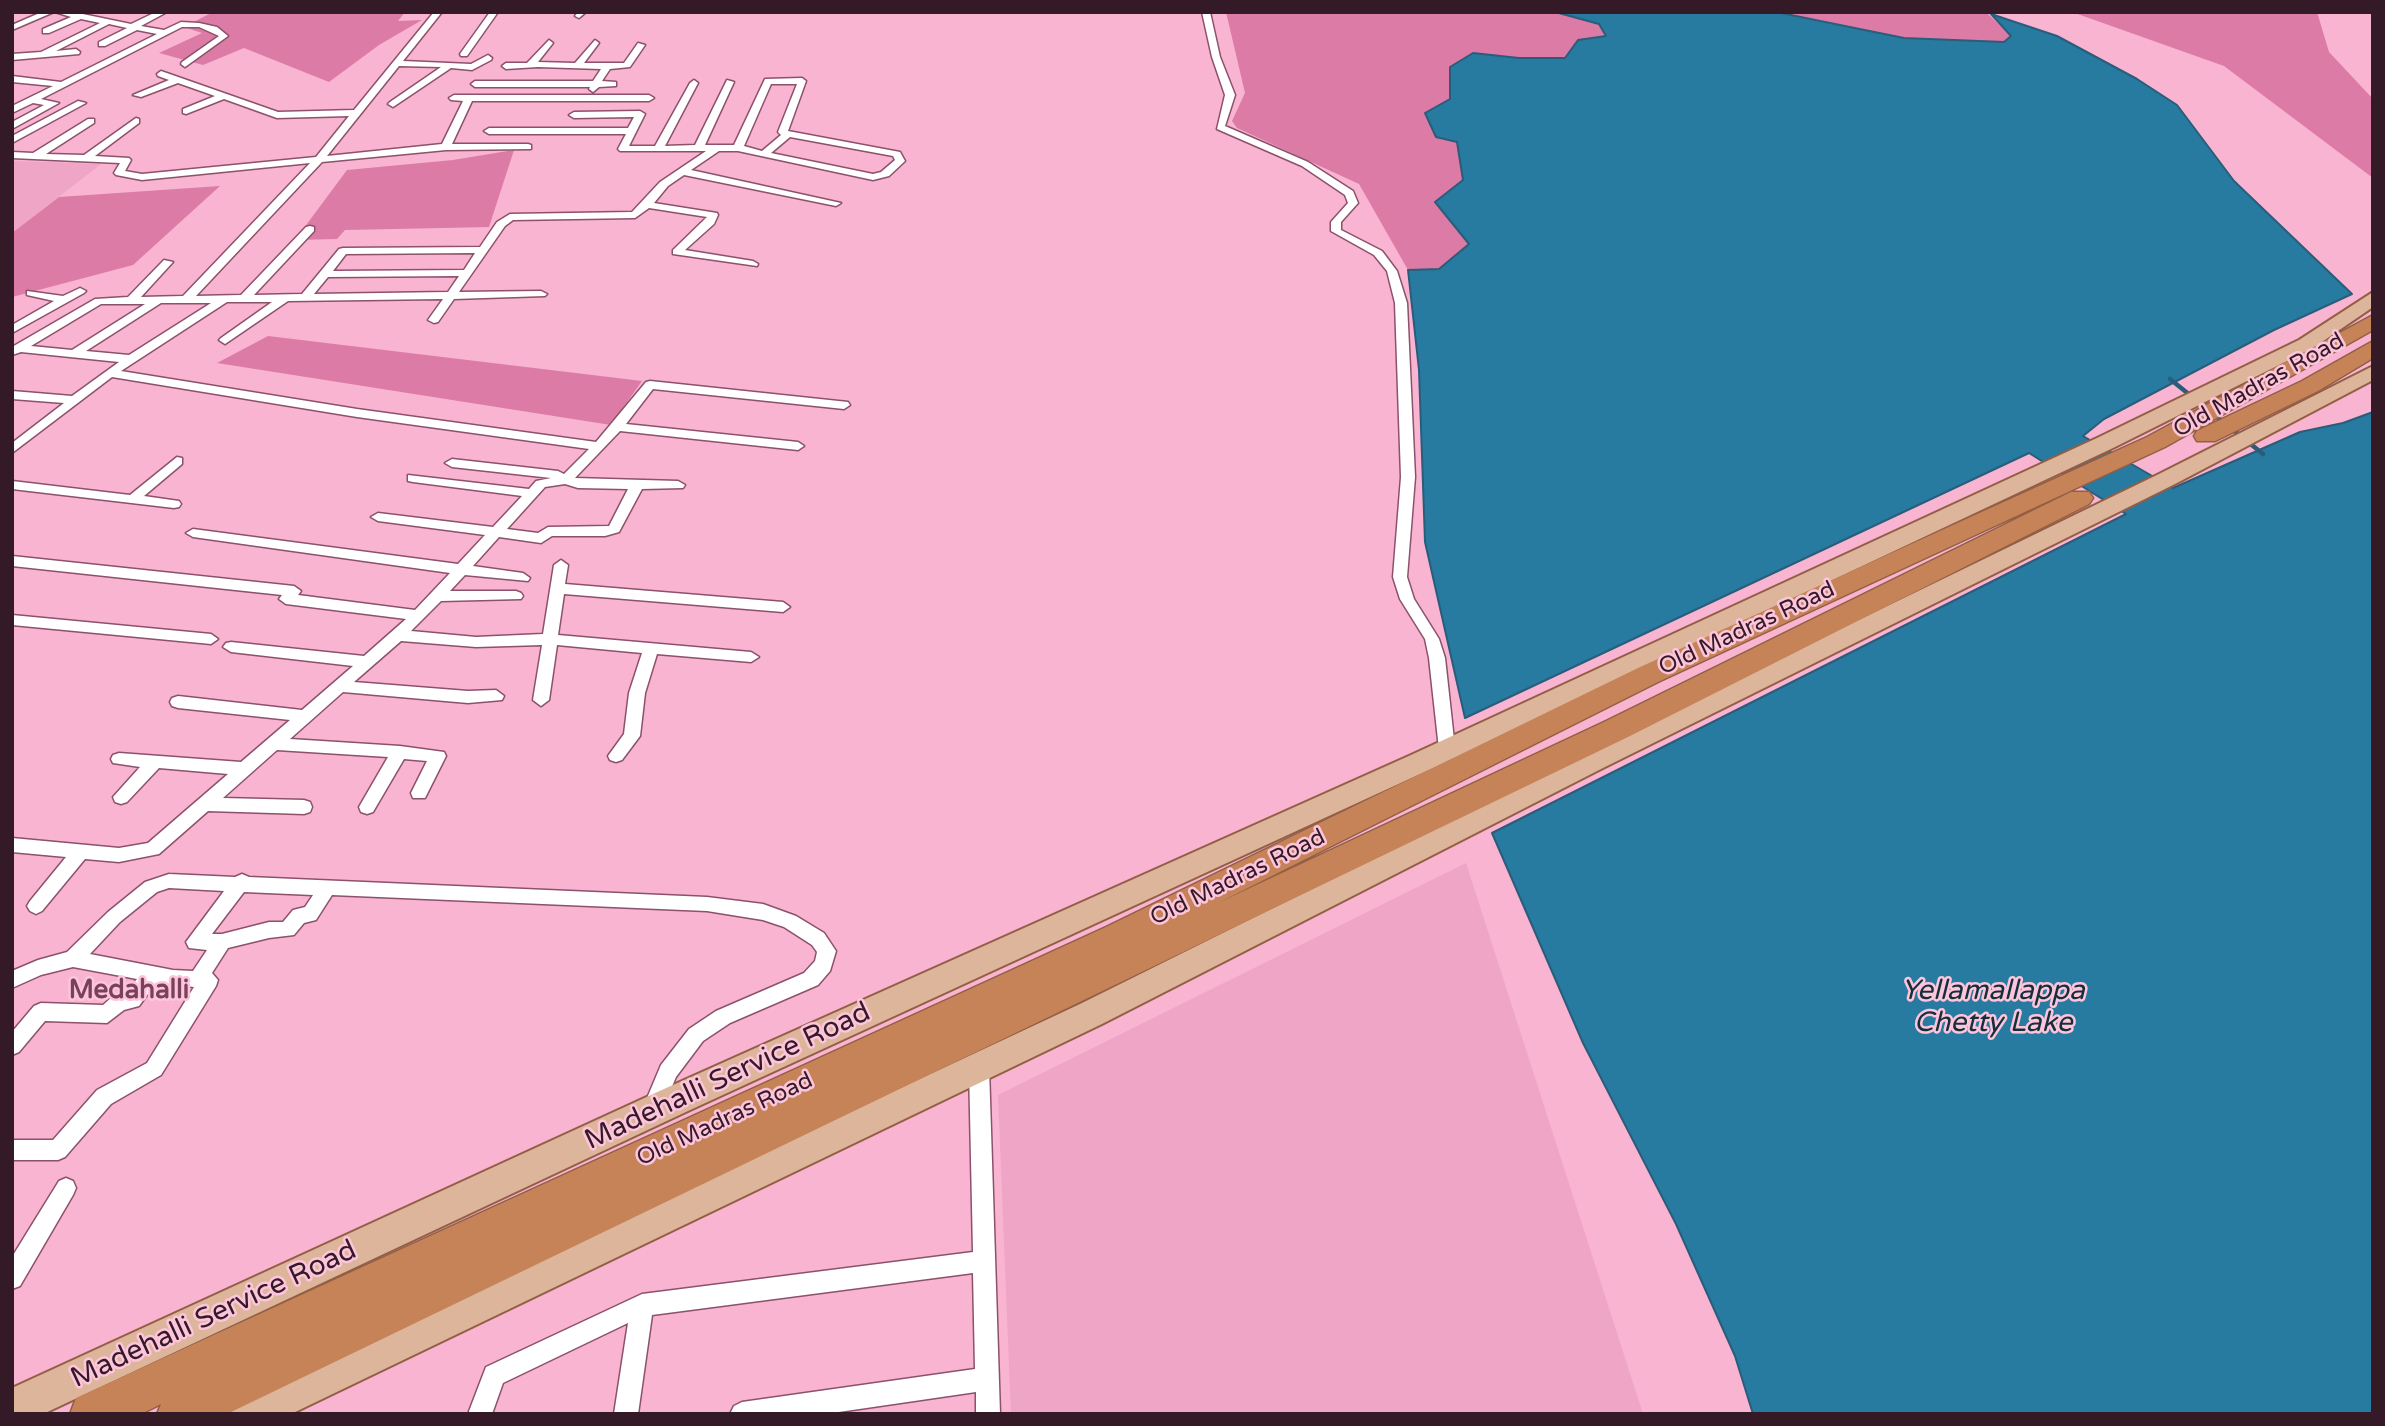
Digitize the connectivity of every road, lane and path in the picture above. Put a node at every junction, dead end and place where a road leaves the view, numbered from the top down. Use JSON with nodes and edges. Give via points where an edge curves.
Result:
{"nodes":[{"id":1,"x":25,"y":12,"type":"edge"},
{"id":2,"x":50,"y":12,"type":"edge"},
{"id":3,"x":59,"y":12,"type":"edge"},
{"id":4,"x":122,"y":12,"type":"edge"},
{"id":5,"x":163,"y":12,"type":"edge"},
{"id":6,"x":205,"y":12,"type":"edge"},
{"id":7,"x":438,"y":12,"type":"edge"},
{"id":8,"x":494,"y":12,"type":"edge"},
{"id":9,"x":1206,"y":12,"type":"edge"},
{"id":10,"x":80,"y":16,"type":"junction"},
{"id":11,"x":12,"y":17,"type":"edge"},
{"id":12,"x":105,"y":22,"type":"junction"},
{"id":13,"x":181,"y":24,"type":"junction"},
{"id":14,"x":12,"y":27,"type":"edge"},
{"id":15,"x":133,"y":28,"type":"junction"},
{"id":16,"x":46,"y":31,"type":"dead end"},
{"id":17,"x":165,"y":33,"type":"junction"},
{"id":18,"x":548,"y":43,"type":"dead end"},
{"id":19,"x":595,"y":43,"type":"dead end"},
{"id":20,"x":102,"y":44,"type":"dead end"},
{"id":21,"x":641,"y":45,"type":"dead end"},
{"id":22,"x":12,"y":46,"type":"edge"},
{"id":23,"x":76,"y":52,"type":"dead end"},
{"id":24,"x":44,"y":53,"type":"junction"},
{"id":25,"x":464,"y":54,"type":"dead end"},
{"id":26,"x":13,"y":57,"type":"edge"},
{"id":27,"x":488,"y":58,"type":"dead end"},
{"id":28,"x":185,"y":64,"type":"dead end"},
{"id":29,"x":395,"y":64,"type":"junction"},
{"id":30,"x":449,"y":65,"type":"junction"},
{"id":31,"x":506,"y":66,"type":"dead end"},
{"id":32,"x":534,"y":66,"type":"junction"},
{"id":33,"x":577,"y":66,"type":"junction"},
{"id":34,"x":472,"y":67,"type":"junction"},
{"id":35,"x":607,"y":67,"type":"junction"},
{"id":36,"x":161,"y":74,"type":"dead end"},
{"id":37,"x":456,"y":78,"type":"dead end"},
{"id":38,"x":12,"y":79,"type":"edge"},
{"id":39,"x":177,"y":80,"type":"junction"},
{"id":40,"x":730,"y":82,"type":"dead end"},
{"id":41,"x":694,"y":83,"type":"dead end"},
{"id":42,"x":61,"y":84,"type":"junction"},
{"id":43,"x":475,"y":84,"type":"dead end"},
{"id":44,"x":596,"y":84,"type":"junction"},
{"id":45,"x":613,"y":84,"type":"dead end"},
{"id":46,"x":650,"y":85,"type":"dead end"},
{"id":47,"x":12,"y":95,"type":"edge"},
{"id":48,"x":138,"y":95,"type":"dead end"},
{"id":49,"x":224,"y":96,"type":"junction"},
{"id":50,"x":33,"y":98,"type":"junction"},
{"id":51,"x":454,"y":98,"type":"dead end"},
{"id":52,"x":469,"y":98,"type":"junction"},
{"id":53,"x":586,"y":98,"type":"junction"},
{"id":54,"x":649,"y":98,"type":"junction"},
{"id":55,"x":81,"y":103,"type":"dead end"},
{"id":56,"x":393,"y":104,"type":"dead end"},
{"id":57,"x":12,"y":110,"type":"edge"},
{"id":58,"x":186,"y":111,"type":"dead end"},
{"id":59,"x":356,"y":113,"type":"junction"},
{"id":60,"x":640,"y":114,"type":"junction"},
{"id":61,"x":574,"y":115,"type":"junction"},
{"id":62,"x":91,"y":121,"type":"dead end"},
{"id":63,"x":136,"y":121,"type":"dead end"},
{"id":64,"x":12,"y":126,"type":"edge"},
{"id":65,"x":489,"y":131,"type":"dead end"},
{"id":66,"x":563,"y":131,"type":"junction"},
{"id":67,"x":631,"y":131,"type":"junction"},
{"id":68,"x":788,"y":134,"type":"junction"},
{"id":69,"x":12,"y":140,"type":"edge"},
{"id":70,"x":446,"y":147,"type":"junction"},
{"id":71,"x":528,"y":147,"type":"dead end"},
{"id":72,"x":659,"y":148,"type":"junction"},
{"id":73,"x":699,"y":148,"type":"junction"},
{"id":74,"x":717,"y":148,"type":"junction"},
{"id":75,"x":738,"y":148,"type":"junction"},
{"id":76,"x":764,"y":154,"type":"junction"},
{"id":77,"x":12,"y":155,"type":"edge"},
{"id":78,"x":35,"y":156,"type":"junction"},
{"id":79,"x":86,"y":158,"type":"junction"},
{"id":80,"x":318,"y":161,"type":"junction"},
{"id":81,"x":685,"y":172,"type":"junction"},
{"id":82,"x":835,"y":203,"type":"dead end"},
{"id":83,"x":647,"y":205,"type":"junction"},
{"id":84,"x":310,"y":229,"type":"dead end"},
{"id":85,"x":482,"y":250,"type":"junction"},
{"id":86,"x":168,"y":262,"type":"dead end"},
{"id":87,"x":753,"y":264,"type":"dead end"},
{"id":88,"x":468,"y":273,"type":"junction"},
{"id":89,"x":324,"y":274,"type":"junction"},
{"id":90,"x":80,"y":291,"type":"dead end"},
{"id":91,"x":32,"y":293,"type":"dead end"},
{"id":92,"x":541,"y":295,"type":"dead end"},
{"id":93,"x":452,"y":296,"type":"junction"},
{"id":94,"x":285,"y":298,"type":"junction"},
{"id":95,"x":305,"y":298,"type":"junction"},
{"id":96,"x":2373,"y":298,"type":"edge"},
{"id":97,"x":225,"y":299,"type":"junction"},
{"id":98,"x":244,"y":299,"type":"junction"},
{"id":99,"x":64,"y":300,"type":"junction"},
{"id":100,"x":131,"y":300,"type":"junction"},
{"id":101,"x":159,"y":300,"type":"junction"},
{"id":102,"x":186,"y":300,"type":"junction"},
{"id":103,"x":434,"y":320,"type":"dead end"},
{"id":104,"x":2373,"y":321,"type":"edge"},
{"id":105,"x":12,"y":330,"type":"edge"},
{"id":106,"x":40,"y":336,"type":"junction"},
{"id":107,"x":225,"y":340,"type":"dead end"},
{"id":108,"x":2373,"y":348,"type":"edge"},
{"id":109,"x":16,"y":350,"type":"edge"},
{"id":110,"x":73,"y":354,"type":"junction"},
{"id":111,"x":129,"y":359,"type":"junction"},
{"id":112,"x":2373,"y":372,"type":"edge"},
{"id":113,"x":110,"y":373,"type":"junction"},
{"id":114,"x":12,"y":395,"type":"edge"},
{"id":115,"x":75,"y":400,"type":"junction"},
{"id":116,"x":844,"y":405,"type":"dead end"},
{"id":117,"x":617,"y":427,"type":"junction"},
{"id":118,"x":598,"y":446,"type":"junction"},
{"id":119,"x":798,"y":446,"type":"dead end"},
{"id":120,"x":12,"y":449,"type":"edge"},
{"id":121,"x":2125,"y":455,"type":"junction"},
{"id":122,"x":177,"y":461,"type":"dead end"},
{"id":123,"x":452,"y":463,"type":"dead end"},
{"id":124,"x":413,"y":478,"type":"dead end"},
{"id":125,"x":569,"y":479,"type":"junction"},
{"id":126,"x":2167,"y":479,"type":"joint"},
{"id":127,"x":638,"y":483,"type":"junction"},
{"id":128,"x":12,"y":485,"type":"edge"},
{"id":129,"x":678,"y":485,"type":"dead end"},
{"id":130,"x":531,"y":493,"type":"junction"},
{"id":131,"x":2085,"y":496,"type":"junction"},
{"id":132,"x":133,"y":499,"type":"junction"},
{"id":133,"x":174,"y":504,"type":"dead end"},
{"id":134,"x":378,"y":517,"type":"dead end"},
{"id":135,"x":496,"y":532,"type":"junction"},
{"id":136,"x":193,"y":533,"type":"dead end"},
{"id":137,"x":12,"y":561,"type":"edge"},
{"id":138,"x":561,"y":565,"type":"dead end"},
{"id":139,"x":463,"y":569,"type":"junction"},
{"id":140,"x":523,"y":578,"type":"dead end"},
{"id":141,"x":556,"y":588,"type":"junction"},
{"id":142,"x":438,"y":596,"type":"junction"},
{"id":143,"x":516,"y":596,"type":"dead end"},
{"id":144,"x":783,"y":607,"type":"dead end"},
{"id":145,"x":418,"y":615,"type":"junction"},
{"id":146,"x":12,"y":620,"type":"edge"},
{"id":147,"x":398,"y":635,"type":"junction"},
{"id":148,"x":211,"y":639,"type":"dead end"},
{"id":149,"x":549,"y":639,"type":"junction"},
{"id":150,"x":231,"y":647,"type":"dead end"},
{"id":151,"x":651,"y":649,"type":"junction"},
{"id":152,"x":751,"y":657,"type":"dead end"},
{"id":153,"x":367,"y":663,"type":"junction"},
{"id":154,"x":338,"y":686,"type":"junction"},
{"id":155,"x":496,"y":696,"type":"dead end"},
{"id":156,"x":541,"y":700,"type":"dead end"},
{"id":157,"x":178,"y":702,"type":"dead end"},
{"id":158,"x":305,"y":716,"type":"junction"},
{"id":159,"x":273,"y":744,"type":"junction"},
{"id":160,"x":1607,"y":744,"type":"junction"},
{"id":161,"x":400,"y":752,"type":"junction"},
{"id":162,"x":617,"y":756,"type":"dead end"},
{"id":163,"x":119,"y":759,"type":"dead end"},
{"id":164,"x":155,"y":762,"type":"junction"},
{"id":165,"x":244,"y":769,"type":"junction"},
{"id":166,"x":1445,"y":779,"type":"junction"},
{"id":167,"x":419,"y":793,"type":"dead end"},
{"id":168,"x":121,"y":797,"type":"dead end"},
{"id":169,"x":206,"y":804,"type":"junction"},
{"id":170,"x":304,"y":807,"type":"dead end"},
{"id":171,"x":367,"y":807,"type":"dead end"},
{"id":172,"x":12,"y":845,"type":"edge"},
{"id":173,"x":80,"y":853,"type":"junction"},
{"id":174,"x":242,"y":881,"type":"junction"},
{"id":175,"x":326,"y":889,"type":"junction"},
{"id":176,"x":36,"y":906,"type":"dead end"},
{"id":177,"x":222,"y":942,"type":"junction"},
{"id":178,"x":73,"y":959,"type":"junction"},
{"id":179,"x":153,"y":973,"type":"junction"},
{"id":180,"x":198,"y":979,"type":"junction"},
{"id":181,"x":12,"y":980,"type":"edge"},
{"id":182,"x":12,"y":1046,"type":"edge"},
{"id":183,"x":979,"y":1067,"type":"junction"},
{"id":184,"x":651,"y":1112,"type":"junction"},
{"id":185,"x":12,"y":1150,"type":"edge"},
{"id":186,"x":66,"y":1188,"type":"dead end"},
{"id":187,"x":984,"y":1261,"type":"junction"},
{"id":188,"x":12,"y":1278,"type":"edge"},
{"id":189,"x":642,"y":1305,"type":"junction"},
{"id":190,"x":987,"y":1379,"type":"junction"},
{"id":191,"x":12,"y":1408,"type":"edge"},
{"id":192,"x":92,"y":1414,"type":"edge"},
{"id":193,"x":179,"y":1414,"type":"edge"},
{"id":194,"x":248,"y":1414,"type":"edge"},
{"id":195,"x":480,"y":1414,"type":"edge"},
{"id":196,"x":625,"y":1414,"type":"edge"},
{"id":197,"x":742,"y":1414,"type":"edge"},
{"id":198,"x":988,"y":1414,"type":"edge"}],
"edges":[{"from":1,"to":11,"type":"street"},
{"from":2,"to":14,"type":"street"},
{"from":3,"to":10,"type":"street"},
{"from":4,"to":12,"type":"street"},
{"from":5,"to":15,"type":"street"},
{"from":6,"to":13,"type":"street"},
{"from":7,"to":29,"type":"street"},
{"from":8,"to":25,"type":"street"},
{"from":9,"to":166,"type":"street","via":[[1230,95],[1220,127],[1305,164],[1349,192],[1353,203],[1336,222],[1336,231],[1378,253],[1392,271],[1401,303],[1408,464],[1400,576],[1437,658]]},
{"from":10,"to":12,"type":"street"},
{"from":10,"to":16,"type":"street"},
{"from":12,"to":15,"type":"street"},
{"from":12,"to":24,"type":"street"},
{"from":13,"to":17,"type":"street"},
{"from":13,"to":28,"type":"street","via":[[214,29],[224,36]]},
{"from":15,"to":17,"type":"street"},
{"from":15,"to":20,"type":"street"},
{"from":17,"to":42,"type":"street"},
{"from":18,"to":32,"type":"street","via":[[531,64]]},
{"from":19,"to":33,"type":"street"},
{"from":21,"to":35,"type":"street","via":[[627,65]]},
{"from":22,"to":26,"type":"street","via":[[29,47]]},
{"from":23,"to":24,"type":"street"},
{"from":24,"to":26,"type":"street"},
{"from":27,"to":34,"type":"street"},
{"from":29,"to":30,"type":"street"},
{"from":29,"to":59,"type":"street"},
{"from":30,"to":34,"type":"street"},
{"from":30,"to":56,"type":"street"},
{"from":31,"to":32,"type":"street"},
{"from":32,"to":33,"type":"street"},
{"from":33,"to":35,"type":"street"},
{"from":34,"to":37,"type":"street"},
{"from":35,"to":44,"type":"street"},
{"from":36,"to":39,"type":"street"},
{"from":38,"to":42,"type":"street"},
{"from":39,"to":48,"type":"street"},
{"from":39,"to":49,"type":"street"},
{"from":40,"to":73,"type":"street"},
{"from":41,"to":72,"type":"street"},
{"from":42,"to":50,"type":"street"},
{"from":43,"to":44,"type":"street"},
{"from":44,"to":45,"type":"street"},
{"from":44,"to":53,"type":"street"},
{"from":46,"to":54,"type":"street"},
{"from":47,"to":50,"type":"street"},
{"from":49,"to":58,"type":"street"},
{"from":49,"to":59,"type":"street","via":[[277,115]]},
{"from":50,"to":57,"type":"street"},
{"from":50,"to":64,"type":"street","via":[[54,103]]},
{"from":51,"to":52,"type":"street"},
{"from":52,"to":53,"type":"street"},
{"from":52,"to":70,"type":"street"},
{"from":53,"to":54,"type":"street"},
{"from":53,"to":61,"type":"street"},
{"from":54,"to":60,"type":"street"},
{"from":55,"to":69,"type":"street"},
{"from":59,"to":80,"type":"street"},
{"from":60,"to":61,"type":"street"},
{"from":60,"to":67,"type":"street"},
{"from":61,"to":66,"type":"street"},
{"from":62,"to":78,"type":"street"},
{"from":63,"to":79,"type":"street"},
{"from":65,"to":66,"type":"street"},
{"from":66,"to":67,"type":"street"},
{"from":67,"to":72,"type":"street","via":[[623,149]]},
{"from":68,"to":75,"type":"street","via":[[783,132],[802,81],[768,81]]},
{"from":68,"to":76,"type":"street"},
{"from":68,"to":76,"type":"street","via":[[897,155],[900,160],[885,174],[873,177]]},
{"from":70,"to":71,"type":"street"},
{"from":70,"to":80,"type":"street"},
{"from":72,"to":73,"type":"street"},
{"from":73,"to":74,"type":"street"},
{"from":74,"to":75,"type":"street"},
{"from":74,"to":81,"type":"street"},
{"from":75,"to":76,"type":"street"},
{"from":77,"to":78,"type":"street"},
{"from":78,"to":79,"type":"street"},
{"from":79,"to":80,"type":"street","via":[[126,160],[119,173],[131,177]]},
{"from":80,"to":102,"type":"street"},
{"from":81,"to":82,"type":"street"},
{"from":81,"to":83,"type":"street","via":[[664,184]]},
{"from":83,"to":85,"type":"street","via":[[635,215],[509,217]]},
{"from":83,"to":87,"type":"street","via":[[713,215],[677,252]]},
{"from":84,"to":98,"type":"street"},
{"from":85,"to":88,"type":"street"},
{"from":85,"to":89,"type":"street","via":[[343,251]]},
{"from":86,"to":100,"type":"street"},
{"from":88,"to":89,"type":"street"},
{"from":88,"to":93,"type":"street"},
{"from":89,"to":95,"type":"street"},
{"from":90,"to":99,"type":"street"},
{"from":91,"to":99,"type":"street"},
{"from":92,"to":93,"type":"street"},
{"from":93,"to":95,"type":"street"},
{"from":93,"to":103,"type":"street"},
{"from":94,"to":95,"type":"street"},
{"from":94,"to":98,"type":"street"},
{"from":94,"to":107,"type":"street"},
{"from":96,"to":121,"type":"main road","name":"Madehalli Service Road"},
{"from":97,"to":98,"type":"street"},
{"from":97,"to":102,"type":"street"},
{"from":97,"to":111,"type":"street"},
{"from":99,"to":105,"type":"street"},
{"from":100,"to":101,"type":"street"},
{"from":100,"to":106,"type":"street","via":[[99,301]]},
{"from":101,"to":102,"type":"street"},
{"from":101,"to":110,"type":"street"},
{"from":104,"to":121,"type":"highway","name":"Old Madras Road"},
{"from":105,"to":106,"type":"street"},
{"from":106,"to":109,"type":"street"},
{"from":108,"to":121,"type":"highway","name":"Old Madras Road","via":[[2310,386]]},
{"from":109,"to":110,"type":"street"},
{"from":110,"to":111,"type":"street"},
{"from":111,"to":113,"type":"street"},
{"from":112,"to":126,"type":"main road"},
{"from":113,"to":115,"type":"street"},
{"from":113,"to":118,"type":"street"},
{"from":114,"to":115,"type":"street"},
{"from":115,"to":120,"type":"street"},
{"from":116,"to":117,"type":"street","via":[[650,385]]},
{"from":117,"to":118,"type":"street"},
{"from":117,"to":119,"type":"street"},
{"from":118,"to":125,"type":"street"},
{"from":121,"to":131,"type":"highway","name":"Old Madras Road"},
{"from":121,"to":166,"type":"main road","name":"Madehalli Service Road","via":[[2037,472]]},
{"from":122,"to":132,"type":"street"},
{"from":123,"to":125,"type":"street"},
{"from":124,"to":130,"type":"street"},
{"from":125,"to":127,"type":"street","via":[[578,484]]},
{"from":125,"to":130,"type":"street","via":[[541,484]]},
{"from":126,"to":131,"type":"main road"},
{"from":127,"to":129,"type":"street"},
{"from":127,"to":135,"type":"street","via":[[614,529],[548,531],[541,538]]},
{"from":128,"to":132,"type":"street"},
{"from":130,"to":135,"type":"street"},
{"from":131,"to":160,"type":"main road"},
{"from":131,"to":166,"type":"highway","name":"Old Madras Road","via":[[1648,675]]},
{"from":132,"to":133,"type":"street"},
{"from":134,"to":135,"type":"street"},
{"from":135,"to":139,"type":"street"},
{"from":136,"to":139,"type":"street"},
{"from":137,"to":145,"type":"street","via":[[294,591],[286,599]]},
{"from":138,"to":141,"type":"street"},
{"from":139,"to":140,"type":"street"},
{"from":139,"to":142,"type":"street"},
{"from":141,"to":144,"type":"street"},
{"from":141,"to":149,"type":"street"},
{"from":142,"to":143,"type":"street"},
{"from":142,"to":145,"type":"street"},
{"from":145,"to":147,"type":"street"},
{"from":146,"to":148,"type":"street"},
{"from":147,"to":149,"type":"street","via":[[476,642]]},
{"from":147,"to":153,"type":"street"},
{"from":149,"to":151,"type":"street"},
{"from":149,"to":156,"type":"street"},
{"from":150,"to":153,"type":"street"},
{"from":151,"to":152,"type":"street"},
{"from":151,"to":162,"type":"street","via":[[637,693],[632,736]]},
{"from":153,"to":154,"type":"street"},
{"from":154,"to":155,"type":"street"},
{"from":154,"to":158,"type":"street"},
{"from":157,"to":158,"type":"street"},
{"from":158,"to":159,"type":"street"},
{"from":159,"to":161,"type":"street"},
{"from":159,"to":165,"type":"street"},
{"from":160,"to":166,"type":"highway","name":"Old Madras Road"},
{"from":160,"to":183,"type":"main road","via":[[1103,1008]]},
{"from":161,"to":167,"type":"street","via":[[438,755]]},
{"from":161,"to":171,"type":"street"},
{"from":163,"to":164,"type":"street"},
{"from":164,"to":165,"type":"street"},
{"from":164,"to":168,"type":"street"},
{"from":165,"to":169,"type":"street"},
{"from":166,"to":184,"type":"main road","name":"Madehalli Service Road"},
{"from":166,"to":192,"type":"highway","name":"Old Madras Road","via":[[1118,937]]},
{"from":166,"to":193,"type":"highway","name":"Old Madras Road"},
{"from":169,"to":170,"type":"street"},
{"from":169,"to":173,"type":"street","via":[[153,849],[120,855]]},
{"from":172,"to":173,"type":"street"},
{"from":173,"to":176,"type":"street"},
{"from":174,"to":175,"type":"street"},
{"from":174,"to":177,"type":"street","via":[[195,942]]},
{"from":174,"to":178,"type":"street","via":[[169,881],[151,887]]},
{"from":175,"to":177,"type":"street","via":[[310,915],[299,915],[288,930]]},
{"from":175,"to":184,"type":"street","via":[[708,904],[764,912],[790,921],[818,939],[827,951],[823,965],[811,978],[723,1017],[696,1035],[668,1071]]},
{"from":177,"to":180,"type":"street"},
{"from":178,"to":179,"type":"street"},
{"from":178,"to":181,"type":"street"},
{"from":179,"to":180,"type":"street"},
{"from":179,"to":182,"type":"street","via":[[132,1000],[119,1003],[107,1014],[41,1012]]},
{"from":180,"to":185,"type":"street","via":[[209,980],[154,1069],[104,1097],[58,1150]]},
{"from":183,"to":187,"type":"street"},
{"from":183,"to":194,"type":"main road"},
{"from":184,"to":191,"type":"main road","name":"Madehalli Service Road"},
{"from":186,"to":188,"type":"street"},
{"from":187,"to":189,"type":"street"},
{"from":187,"to":190,"type":"street"},
{"from":189,"to":195,"type":"street","via":[[494,1375]]},
{"from":189,"to":196,"type":"street"},
{"from":190,"to":197,"type":"street"},
{"from":190,"to":198,"type":"street"}]}
